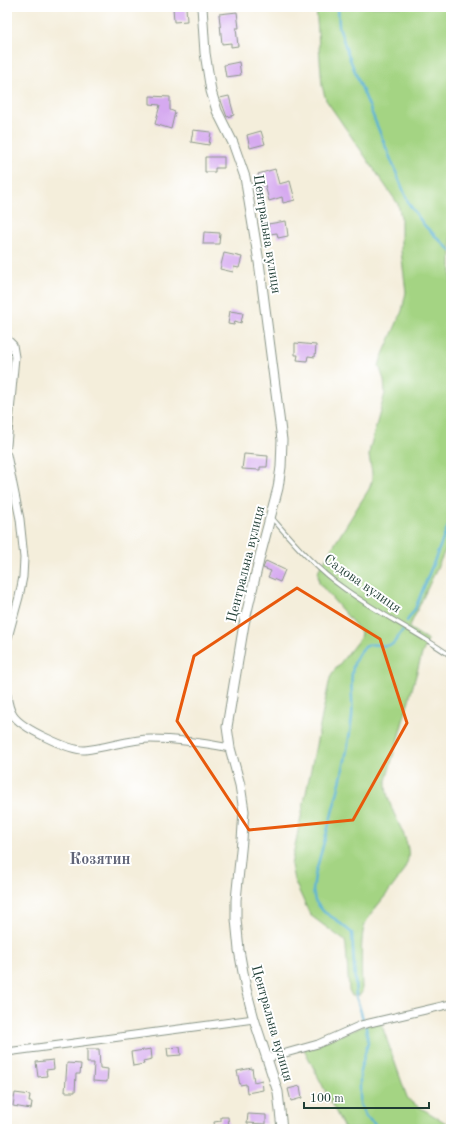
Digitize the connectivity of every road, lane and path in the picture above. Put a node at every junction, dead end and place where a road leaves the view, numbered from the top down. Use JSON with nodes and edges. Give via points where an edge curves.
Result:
{"nodes":[{"id":1,"x":202,"y":7,"type":"edge"},
{"id":2,"x":7,"y":339,"type":"edge"},
{"id":3,"x":7,"y":445,"type":"edge"},
{"id":4,"x":7,"y":455,"type":"edge"},
{"id":5,"x":271,"y":518,"type":"junction"},
{"id":6,"x":7,"y":641,"type":"edge"},
{"id":7,"x":451,"y":656,"type":"edge"},
{"id":8,"x":7,"y":695,"type":"edge"},
{"id":9,"x":230,"y":748,"type":"junction"},
{"id":10,"x":451,"y":1004,"type":"edge"},
{"id":11,"x":254,"y":1019,"type":"junction"},
{"id":12,"x":7,"y":1052,"type":"edge"},
{"id":13,"x":268,"y":1058,"type":"junction"},
{"id":14,"x":282,"y":1129,"type":"edge"}],
"edges":[{"from":1,"to":5,"type":"street","name":"Центральна вулиця","via":[[211,90],[245,177],[259,262],[282,440],[280,479]]},
{"from":2,"to":3,"type":"street","via":[[13,345],[15,357]]},
{"from":4,"to":6,"type":"street","via":[[20,519],[24,558],[19,598]]},
{"from":5,"to":7,"type":"lane","name":"Садова вулиця","via":[[314,565],[342,588]]},
{"from":5,"to":9,"type":"street","name":"Центральна вулиця","via":[[238,656],[227,722]]},
{"from":8,"to":9,"type":"street","via":[[13,715],[23,726],[71,748],[86,750],[150,739],[170,739]]},
{"from":9,"to":11,"type":"street","name":"Центральна вулиця","via":[[244,811],[236,900],[238,938],[243,975]]},
{"from":10,"to":13,"type":"street","via":[[361,1025],[318,1044]]},
{"from":11,"to":12,"type":"street"},
{"from":11,"to":13,"type":"street","name":"Центральна вулиця"},
{"from":13,"to":14,"type":"street","name":"Центральна вулиця","via":[[278,1092]]}]}
